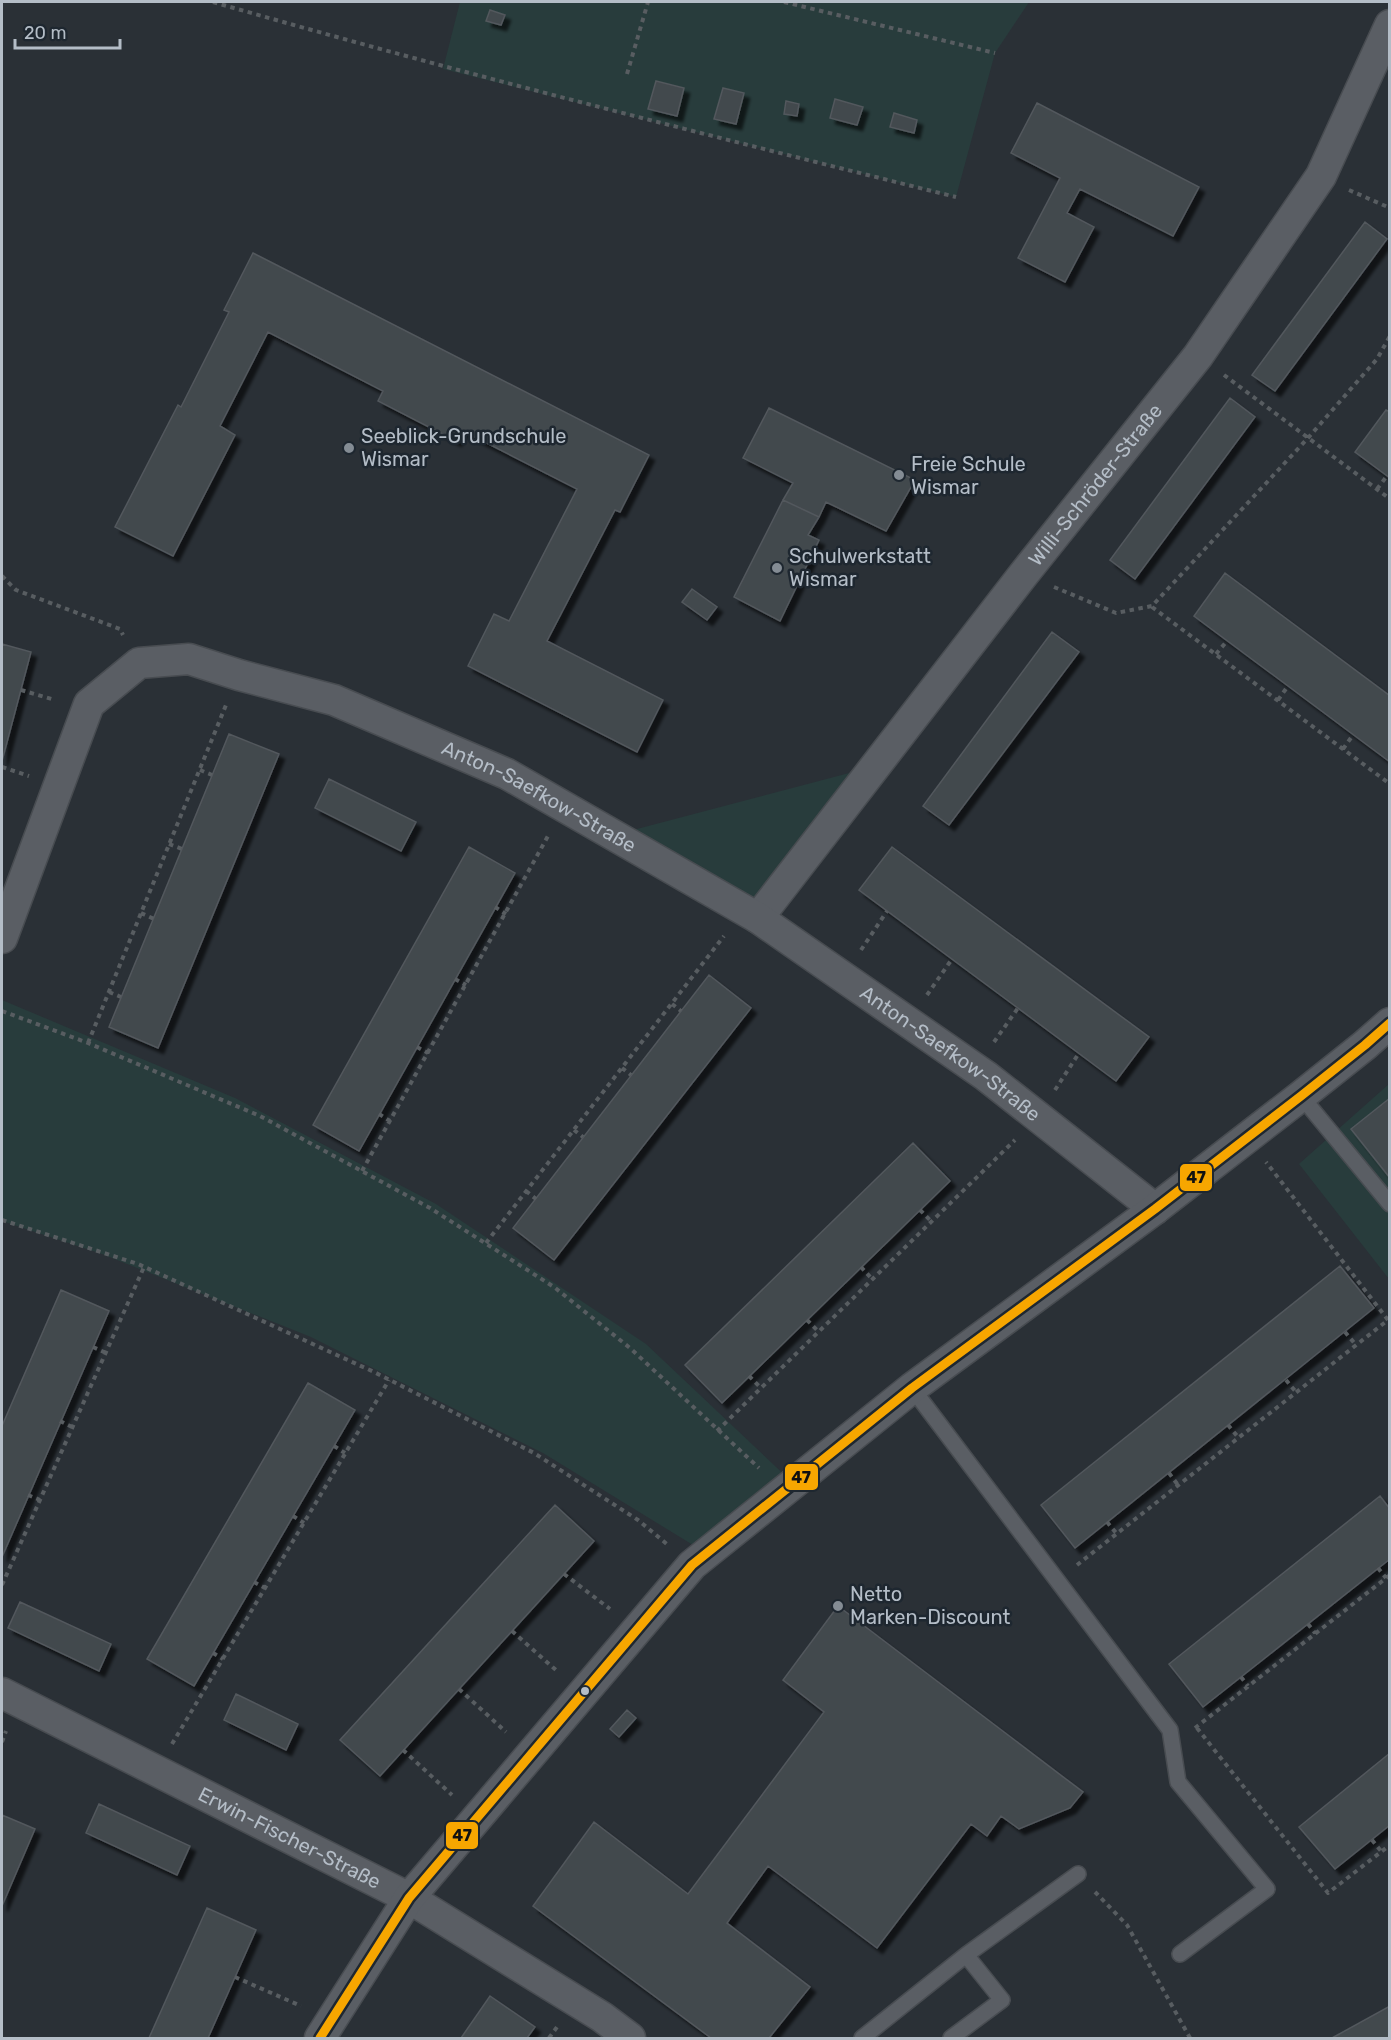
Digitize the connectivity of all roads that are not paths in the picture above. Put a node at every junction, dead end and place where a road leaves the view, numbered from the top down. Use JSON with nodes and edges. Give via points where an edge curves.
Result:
{"nodes":[{"id":1,"x":1389,"y":25,"type":"edge"},
{"id":2,"x":751,"y":914,"type":"junction"},
{"id":3,"x":2,"y":938,"type":"edge"},
{"id":4,"x":1389,"y":1023,"type":"edge"},
{"id":5,"x":1300,"y":1096,"type":"junction"},
{"id":6,"x":1389,"y":1203,"type":"edge"},
{"id":7,"x":1155,"y":1209,"type":"junction"},
{"id":8,"x":912,"y":1388,"type":"junction"},
{"id":9,"x":2,"y":1693,"type":"edge"},
{"id":10,"x":1078,"y":1874,"type":"road end"},
{"id":11,"x":409,"y":1898,"type":"junction"},
{"id":12,"x":1180,"y":1954,"type":"dead end"},
{"id":13,"x":966,"y":1955,"type":"junction"},
{"id":14,"x":326,"y":2029,"type":"edge"},
{"id":15,"x":630,"y":2038,"type":"edge"},
{"id":16,"x":862,"y":2038,"type":"edge"},
{"id":17,"x":951,"y":2038,"type":"edge"}],
"edges":[{"from":1,"to":2,"type":"street","name":"Willi-Schröder-Straße","via":[[1321,176],[1198,356]]},
{"from":2,"to":3,"type":"street","name":"Anton-Saefkow-Straße","via":[[507,774],[334,700],[189,659],[139,663],[89,704]]},
{"from":2,"to":7,"type":"street","name":"Anton-Saefkow-Straße","via":[[976,1069]]},
{"from":4,"to":5,"type":"street"},
{"from":5,"to":6,"type":"lane"},
{"from":5,"to":7,"type":"street"},
{"from":7,"to":8,"type":"street"},
{"from":8,"to":11,"type":"street","via":[[692,1565]]},
{"from":8,"to":12,"type":"lane","via":[[1170,1730],[1178,1782],[1267,1889]]},
{"from":9,"to":11,"type":"street","name":"Erwin-Fischer-Straße"},
{"from":10,"to":13,"type":"lane"},
{"from":11,"to":14,"type":"street"},
{"from":11,"to":15,"type":"street","name":"Erwin-Fischer-Straße"},
{"from":13,"to":16,"type":"lane"},
{"from":13,"to":17,"type":"lane","via":[[1002,2000]]}]}
